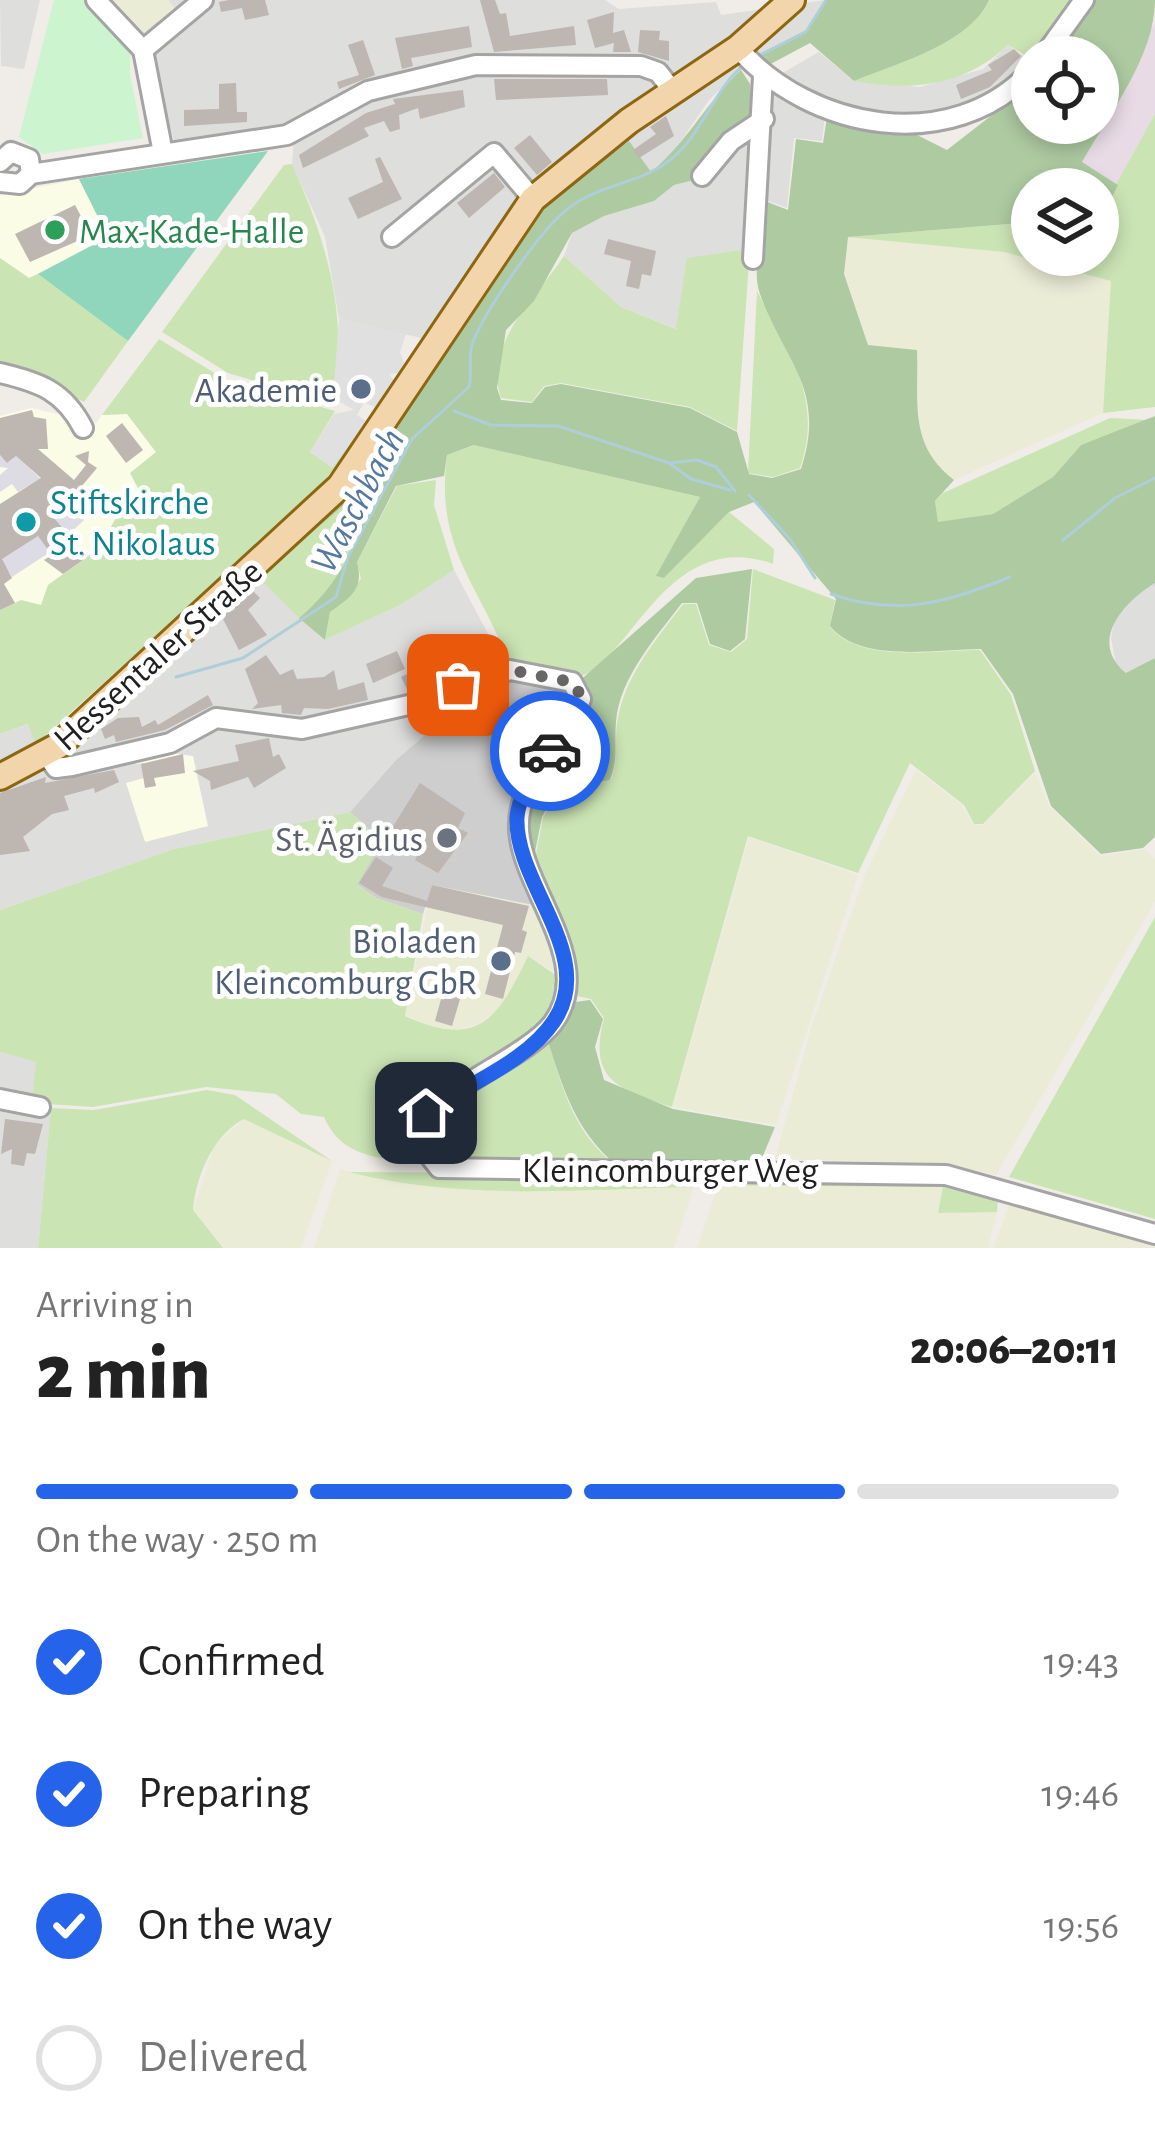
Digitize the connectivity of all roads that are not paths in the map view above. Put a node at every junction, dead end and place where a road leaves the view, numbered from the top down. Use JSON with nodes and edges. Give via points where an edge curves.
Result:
{"nodes":[{"id":1,"x":96,"y":0,"type":"edge"},
{"id":2,"x":203,"y":0,"type":"edge"},
{"id":3,"x":792,"y":0,"type":"edge"},
{"id":4,"x":1084,"y":0,"type":"edge"},
{"id":5,"x":1058,"y":36,"type":"edge"},
{"id":6,"x":738,"y":48,"type":"junction"},
{"id":7,"x":143,"y":50,"type":"junction"},
{"id":8,"x":763,"y":76,"type":"junction"},
{"id":9,"x":1011,"y":87,"type":"edge"},
{"id":10,"x":673,"y":91,"type":"junction"},
{"id":11,"x":764,"y":119,"type":"junction"},
{"id":12,"x":164,"y":153,"type":"junction"},
{"id":13,"x":31,"y":174,"type":"junction"},
{"id":14,"x":1,"y":175,"type":"edge"},
{"id":15,"x":702,"y":176,"type":"dead end"},
{"id":16,"x":533,"y":199,"type":"junction"},
{"id":17,"x":392,"y":237,"type":"dead end"},
{"id":18,"x":753,"y":259,"type":"dead end"},
{"id":19,"x":0,"y":374,"type":"edge"},
{"id":20,"x":83,"y":428,"type":"dead end"},
{"id":21,"x":46,"y":754,"type":"junction"},
{"id":22,"x":0,"y":778,"type":"edge"},
{"id":23,"x":0,"y":1099,"type":"edge"},
{"id":24,"x":40,"y":1107,"type":"dead end"},
{"id":25,"x":1155,"y":1234,"type":"edge"}],
"edges":[{"from":1,"to":7,"type":"street"},
{"from":2,"to":7,"type":"street"},
{"from":3,"to":6,"type":"main road","name":"Hessentaler Straße"},
{"from":4,"to":5,"type":"street"},
{"from":6,"to":8,"type":"street"},
{"from":6,"to":10,"type":"main road","name":"Hessentaler Straße"},
{"from":7,"to":12,"type":"street"},
{"from":8,"to":9,"type":"street","via":[[838,113],[903,125],[981,111]]},
{"from":8,"to":11,"type":"street"},
{"from":10,"to":12,"type":"street","via":[[641,66],[476,65],[383,85],[286,135]]},
{"from":10,"to":16,"type":"main road","name":"Hessentaler Straße"},
{"from":11,"to":15,"type":"street","via":[[731,141]]},
{"from":11,"to":18,"type":"street"},
{"from":12,"to":13,"type":"street"},
{"from":13,"to":14,"type":"street","via":[[20,184]]},
{"from":13,"to":14,"type":"street","via":[[21,152],[6,154]]},
{"from":16,"to":17,"type":"street","via":[[494,153]]},
{"from":16,"to":21,"type":"main road","name":"Hessentaler Straße","via":[[340,486]]},
{"from":19,"to":20,"type":"street","via":[[52,390],[70,402]]},
{"from":21,"to":22,"type":"main road","name":"Hessentaler Straße"},
{"from":21,"to":25,"type":"street","name":"Kleincomburger Weg","via":[[56,768],[72,766],[170,743],[216,718],[302,729],[510,670],[572,682],[581,699],[517,816],[520,844],[566,961],[565,996],[554,1022],[518,1056],[426,1113],[417,1140],[429,1160],[439,1168],[946,1175]]},
{"from":23,"to":24,"type":"street"}]}
